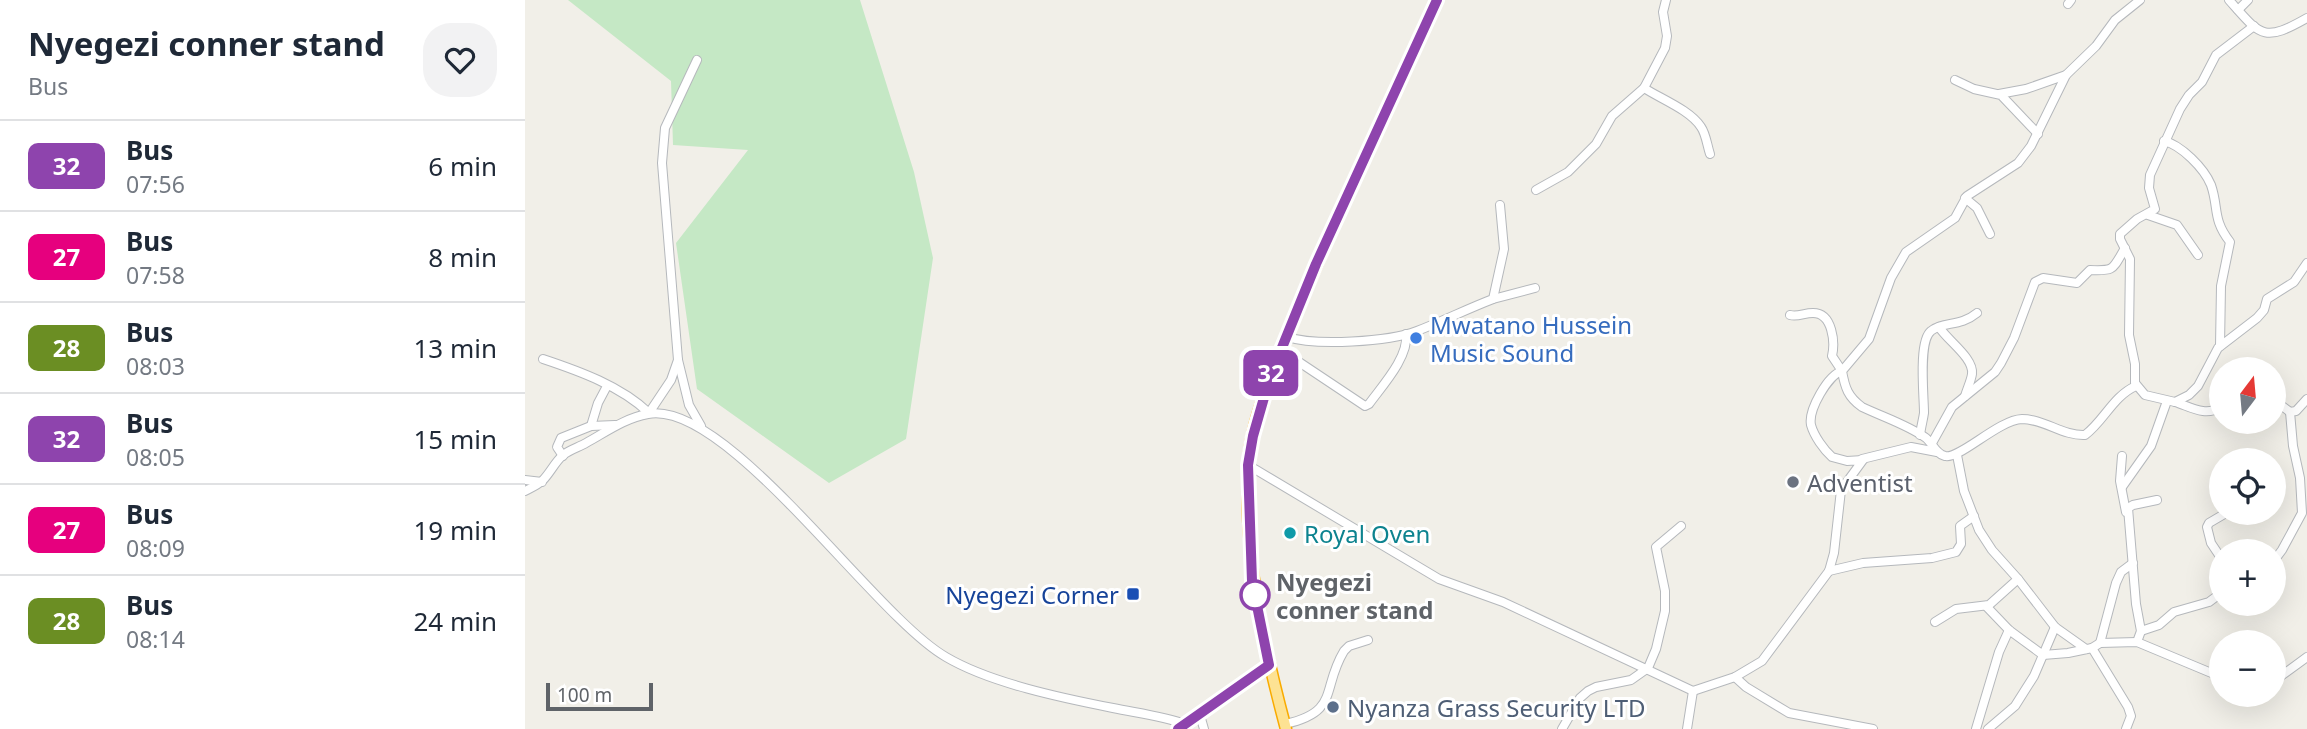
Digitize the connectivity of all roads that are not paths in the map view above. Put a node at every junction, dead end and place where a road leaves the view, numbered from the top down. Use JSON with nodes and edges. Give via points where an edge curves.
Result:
{"nodes":[{"id":1,"x":1437,"y":0,"type":"edge"},
{"id":2,"x":1666,"y":0,"type":"edge"},
{"id":3,"x":2140,"y":0,"type":"edge"},
{"id":4,"x":2229,"y":0,"type":"edge"},
{"id":5,"x":2248,"y":0,"type":"edge"},
{"id":6,"x":2238,"y":10,"type":"junction"},
{"id":7,"x":2307,"y":18,"type":"edge"},
{"id":8,"x":2245,"y":19,"type":"junction"},
{"id":9,"x":2254,"y":26,"type":"junction"},
{"id":10,"x":2245,"y":31,"type":"junction"},
{"id":11,"x":697,"y":60,"type":"dead end"},
{"id":12,"x":2066,"y":75,"type":"junction"},
{"id":13,"x":1955,"y":80,"type":"dead end"},
{"id":14,"x":1644,"y":88,"type":"junction"},
{"id":15,"x":1999,"y":94,"type":"junction"},
{"id":16,"x":2038,"y":134,"type":"junction"},
{"id":17,"x":2164,"y":141,"type":"junction"},
{"id":18,"x":1710,"y":153,"type":"dead end"},
{"id":19,"x":1536,"y":190,"type":"dead end"},
{"id":20,"x":1965,"y":198,"type":"junction"},
{"id":21,"x":1500,"y":205,"type":"dead end"},
{"id":22,"x":2147,"y":215,"type":"junction"},
{"id":23,"x":1990,"y":234,"type":"dead end"},
{"id":24,"x":2125,"y":248,"type":"junction"},
{"id":25,"x":2198,"y":254,"type":"dead end"},
{"id":26,"x":2307,"y":263,"type":"edge"},
{"id":27,"x":1535,"y":288,"type":"dead end"},
{"id":28,"x":1493,"y":299,"type":"junction"},
{"id":29,"x":1977,"y":313,"type":"dead end"},
{"id":30,"x":1790,"y":315,"type":"dead end"},
{"id":31,"x":1939,"y":327,"type":"junction"},
{"id":32,"x":1406,"y":334,"type":"junction"},
{"id":33,"x":1287,"y":337,"type":"junction"},
{"id":34,"x":2220,"y":346,"type":"junction"},
{"id":35,"x":1281,"y":350,"type":"junction"},
{"id":36,"x":543,"y":359,"type":"dead end"},
{"id":37,"x":678,"y":360,"type":"junction"},
{"id":38,"x":1842,"y":371,"type":"junction"},
{"id":39,"x":607,"y":386,"type":"junction"},
{"id":40,"x":2136,"y":386,"type":"junction"},
{"id":41,"x":1965,"y":396,"type":"junction"},
{"id":42,"x":2307,"y":399,"type":"edge"},
{"id":43,"x":2171,"y":401,"type":"junction"},
{"id":44,"x":2286,"y":409,"type":"edge"},
{"id":45,"x":2209,"y":412,"type":"edge"},
{"id":46,"x":2290,"y":412,"type":"junction"},
{"id":47,"x":649,"y":413,"type":"junction"},
{"id":48,"x":616,"y":425,"type":"junction"},
{"id":49,"x":591,"y":426,"type":"junction"},
{"id":50,"x":702,"y":427,"type":"junction"},
{"id":51,"x":1920,"y":435,"type":"junction"},
{"id":52,"x":1932,"y":443,"type":"junction"},
{"id":53,"x":1937,"y":452,"type":"junction"},
{"id":54,"x":1957,"y":455,"type":"junction"},
{"id":55,"x":563,"y":456,"type":"junction"},
{"id":56,"x":2122,"y":456,"type":"dead end"},
{"id":57,"x":1863,"y":460,"type":"junction"},
{"id":58,"x":1248,"y":465,"type":"junction"},
{"id":59,"x":525,"y":480,"type":"edge"},
{"id":60,"x":541,"y":482,"type":"junction"},
{"id":61,"x":2122,"y":487,"type":"junction"},
{"id":62,"x":525,"y":491,"type":"edge"},
{"id":63,"x":2157,"y":500,"type":"dead end"},
{"id":64,"x":2127,"y":515,"type":"junction"},
{"id":65,"x":1974,"y":516,"type":"junction"},
{"id":66,"x":1681,"y":526,"type":"dead end"},
{"id":67,"x":2286,"y":543,"type":"edge"},
{"id":68,"x":2133,"y":563,"type":"junction"},
{"id":69,"x":1829,"y":570,"type":"junction"},
{"id":70,"x":2018,"y":579,"type":"junction"},
{"id":71,"x":2209,"y":602,"type":"edge"},
{"id":72,"x":1986,"y":606,"type":"junction"},
{"id":73,"x":1935,"y":622,"type":"dead end"},
{"id":74,"x":2055,"y":627,"type":"junction"},
{"id":75,"x":2009,"y":630,"type":"junction"},
{"id":76,"x":2141,"y":631,"type":"junction"},
{"id":77,"x":1367,"y":640,"type":"dead end"},
{"id":78,"x":2137,"y":642,"type":"junction"},
{"id":79,"x":2100,"y":643,"type":"junction"},
{"id":80,"x":2089,"y":648,"type":"junction"},
{"id":81,"x":2043,"y":656,"type":"junction"},
{"id":82,"x":2307,"y":657,"type":"edge"},
{"id":83,"x":1269,"y":665,"type":"junction"},
{"id":84,"x":1648,"y":668,"type":"junction"},
{"id":85,"x":2209,"y":672,"type":"edge"},
{"id":86,"x":2286,"y":672,"type":"edge"},
{"id":87,"x":1735,"y":677,"type":"junction"},
{"id":88,"x":1693,"y":691,"type":"junction"},
{"id":89,"x":1200,"y":715,"type":"junction"},
{"id":90,"x":1182,"y":727,"type":"edge"},
{"id":91,"x":1286,"y":727,"type":"edge"},
{"id":92,"x":1203,"y":729,"type":"edge"},
{"id":93,"x":1562,"y":729,"type":"edge"},
{"id":94,"x":1687,"y":729,"type":"edge"},
{"id":95,"x":1873,"y":729,"type":"edge"},
{"id":96,"x":1976,"y":729,"type":"edge"},
{"id":97,"x":1988,"y":729,"type":"edge"},
{"id":98,"x":2126,"y":729,"type":"edge"}],
"edges":[{"from":1,"to":33,"type":"highway"},
{"from":2,"to":14,"type":"street","via":[[1667,40]]},
{"from":3,"to":12,"type":"street"},
{"from":4,"to":6,"type":"street"},
{"from":5,"to":6,"type":"street"},
{"from":6,"to":8,"type":"street"},
{"from":7,"to":9,"type":"street","via":[[2273,34]]},
{"from":8,"to":9,"type":"street"},
{"from":8,"to":10,"type":"street"},
{"from":9,"to":10,"type":"street"},
{"from":10,"to":17,"type":"street","via":[[2216,55]]},
{"from":11,"to":37,"type":"street","via":[[665,128],[662,163]]},
{"from":12,"to":15,"type":"street"},
{"from":12,"to":16,"type":"street"},
{"from":13,"to":15,"type":"street"},
{"from":14,"to":18,"type":"street","via":[[1696,121]]},
{"from":14,"to":19,"type":"street","via":[[1612,116],[1596,145],[1568,172]]},
{"from":15,"to":16,"type":"street"},
{"from":16,"to":20,"type":"street","via":[[2014,166]]},
{"from":17,"to":22,"type":"street","via":[[2150,175],[2155,209]]},
{"from":17,"to":34,"type":"street","via":[[2183,149],[2206,177],[2218,223],[2230,242],[2221,286]]},
{"from":20,"to":23,"type":"street","via":[[1977,208]]},
{"from":20,"to":38,"type":"street","via":[[1955,218],[1906,252],[1891,278],[1869,339]]},
{"from":21,"to":28,"type":"street","via":[[1504,249]]},
{"from":22,"to":24,"type":"street","via":[[2121,234]]},
{"from":22,"to":25,"type":"street","via":[[2177,225]]},
{"from":24,"to":40,"type":"street","via":[[2130,260],[2130,339]]},
{"from":24,"to":41,"type":"street","via":[[2110,270],[2089,270],[2077,283],[2037,280],[2001,363]]},
{"from":26,"to":34,"type":"street","via":[[2294,282],[2267,299],[2257,318]]},
{"from":27,"to":28,"type":"street"},
{"from":28,"to":32,"type":"street"},
{"from":29,"to":31,"type":"street","via":[[1962,323]]},
{"from":30,"to":38,"type":"street","via":[[1821,314],[1834,340],[1832,356]]},
{"from":31,"to":41,"type":"street","via":[[1970,363]]},
{"from":31,"to":51,"type":"street","via":[[1930,332],[1925,344]]},
{"from":32,"to":33,"type":"street","via":[[1341,343]]},
{"from":32,"to":35,"type":"street","via":[[1403,356],[1365,406]]},
{"from":33,"to":35,"type":"highway"},
{"from":34,"to":43,"type":"street","via":[[2198,386]]},
{"from":35,"to":58,"type":"highway"},
{"from":36,"to":39,"type":"street"},
{"from":37,"to":47,"type":"street"},
{"from":37,"to":50,"type":"street","via":[[689,405]]},
{"from":38,"to":51,"type":"street","via":[[1853,400]]},
{"from":38,"to":57,"type":"street","via":[[1824,384],[1811,425],[1832,457]]},
{"from":39,"to":47,"type":"street","via":[[637,401]]},
{"from":39,"to":49,"type":"street"},
{"from":40,"to":43,"type":"street","via":[[2145,396]]},
{"from":40,"to":54,"type":"street","via":[[2120,395],[2086,435],[2017,420]]},
{"from":41,"to":52,"type":"street","via":[[1952,407]]},
{"from":42,"to":46,"type":"street"},
{"from":43,"to":45,"type":"street"},
{"from":43,"to":61,"type":"street","via":[[2151,446]]},
{"from":44,"to":46,"type":"street"},
{"from":46,"to":67,"type":"street","via":[[2302,513]]},
{"from":47,"to":48,"type":"street"},
{"from":47,"to":50,"type":"street"},
{"from":48,"to":49,"type":"street"},
{"from":48,"to":55,"type":"street"},
{"from":49,"to":55,"type":"street","via":[[561,438],[557,447]]},
{"from":50,"to":90,"type":"street","via":[[777,492],[928,646],[947,658],[1010,683]]},
{"from":51,"to":52,"type":"street"},
{"from":52,"to":53,"type":"street"},
{"from":53,"to":54,"type":"street"},
{"from":53,"to":57,"type":"street","via":[[1914,447]]},
{"from":54,"to":65,"type":"street"},
{"from":55,"to":60,"type":"street"},
{"from":56,"to":61,"type":"street"},
{"from":57,"to":69,"type":"street","via":[[1841,490]]},
{"from":58,"to":83,"type":"highway","via":[[1252,581]]},
{"from":58,"to":84,"type":"street","via":[[1439,579],[1503,602]]},
{"from":59,"to":60,"type":"street"},
{"from":60,"to":62,"type":"street"},
{"from":61,"to":64,"type":"street"},
{"from":63,"to":64,"type":"street","via":[[2130,505]]},
{"from":64,"to":68,"type":"street"},
{"from":65,"to":69,"type":"street","via":[[1960,526],[1961,544],[1956,552]]},
{"from":65,"to":70,"type":"street","via":[[1992,550]]},
{"from":66,"to":84,"type":"street","via":[[1656,547],[1665,611]]},
{"from":68,"to":76,"type":"street"},
{"from":68,"to":79,"type":"street","via":[[2116,583]]},
{"from":69,"to":87,"type":"street","via":[[1762,661]]},
{"from":70,"to":72,"type":"street"},
{"from":70,"to":74,"type":"street"},
{"from":71,"to":76,"type":"street","via":[[2173,612],[2159,625]]},
{"from":72,"to":73,"type":"street","via":[[1958,608]]},
{"from":72,"to":75,"type":"street"},
{"from":74,"to":80,"type":"street"},
{"from":74,"to":81,"type":"street"},
{"from":75,"to":81,"type":"street"},
{"from":75,"to":96,"type":"street"},
{"from":76,"to":78,"type":"street"},
{"from":77,"to":91,"type":"street","via":[[1344,651],[1322,707]]},
{"from":78,"to":79,"type":"street"},
{"from":78,"to":85,"type":"street"},
{"from":79,"to":80,"type":"street"},
{"from":80,"to":81,"type":"street"},
{"from":80,"to":98,"type":"street","via":[[2128,708],[2131,716]]},
{"from":81,"to":97,"type":"street","via":[[2015,706]]},
{"from":82,"to":86,"type":"street"},
{"from":83,"to":89,"type":"main road"},
{"from":83,"to":91,"type":"highway"},
{"from":84,"to":88,"type":"street"},
{"from":84,"to":93,"type":"street","via":[[1631,680],[1588,691]]},
{"from":87,"to":88,"type":"street"},
{"from":87,"to":95,"type":"street","via":[[1789,713]]},
{"from":88,"to":94,"type":"street"},
{"from":89,"to":90,"type":"main road"},
{"from":89,"to":92,"type":"street"}]}
